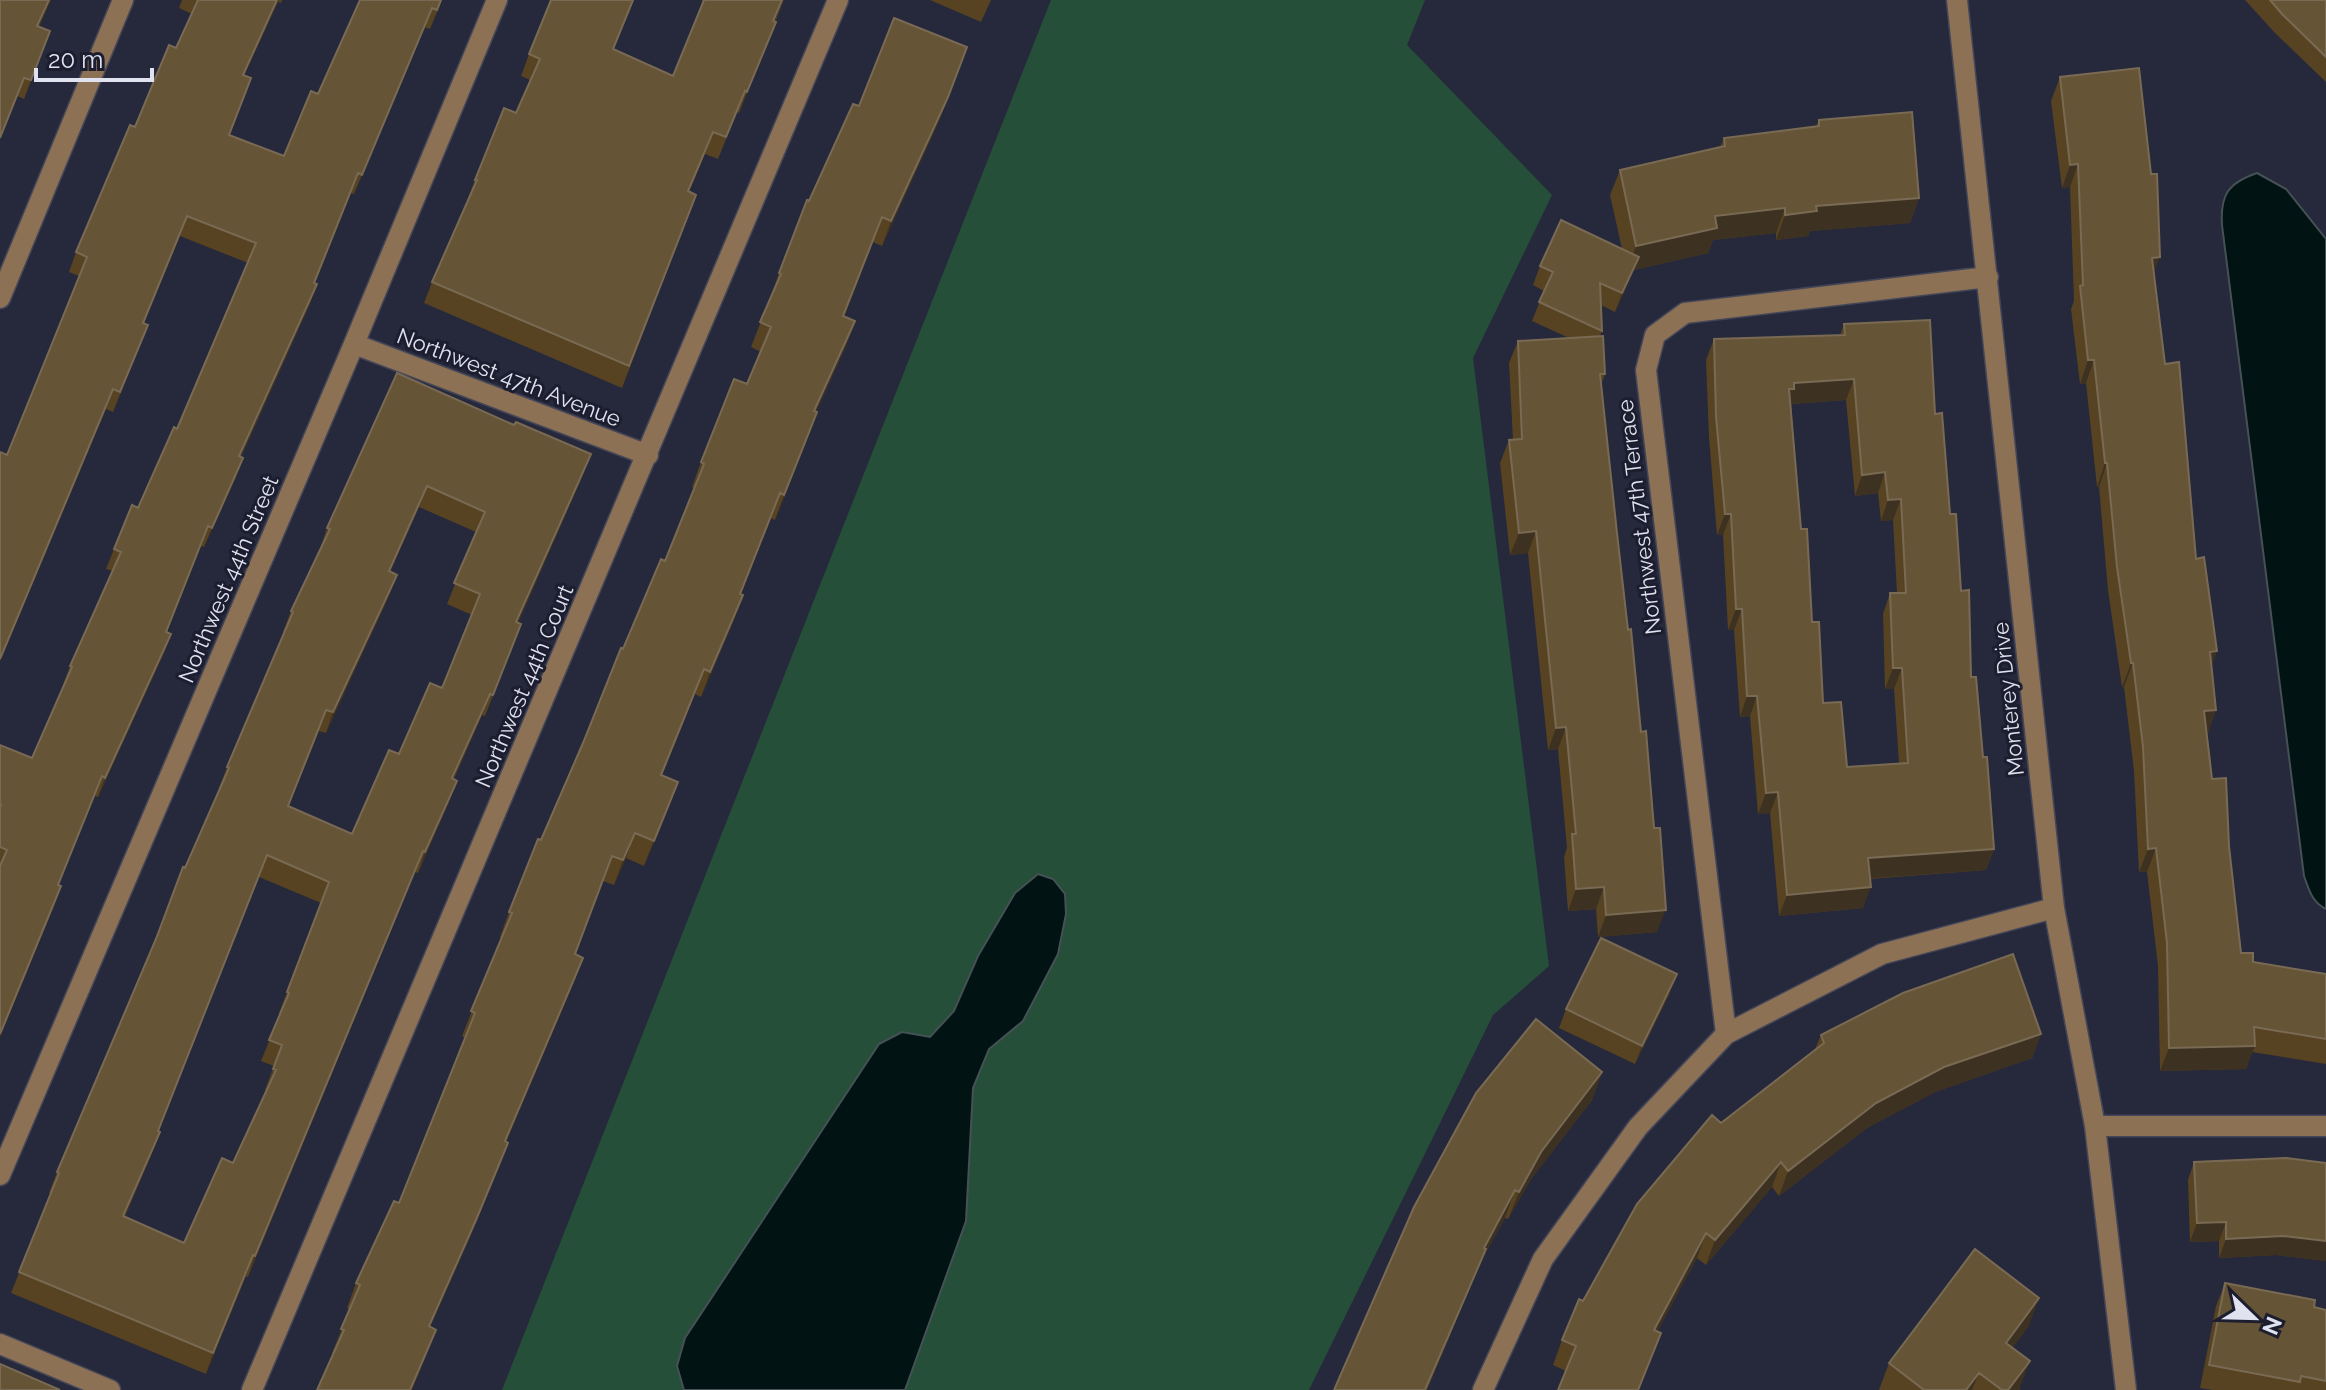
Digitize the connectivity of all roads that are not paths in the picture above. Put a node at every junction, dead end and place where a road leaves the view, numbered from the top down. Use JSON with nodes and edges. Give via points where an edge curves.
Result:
{"nodes":[{"id":1,"x":123,"y":0,"type":"edge"},
{"id":2,"x":497,"y":0,"type":"edge"},
{"id":3,"x":838,"y":0,"type":"edge"},
{"id":4,"x":1957,"y":0,"type":"edge"},
{"id":5,"x":1988,"y":277,"type":"junction"},
{"id":6,"x":0,"y":298,"type":"edge"},
{"id":7,"x":354,"y":344,"type":"junction"},
{"id":8,"x":648,"y":455,"type":"junction"},
{"id":9,"x":2054,"y":908,"type":"junction"},
{"id":10,"x":1726,"y":1034,"type":"junction"},
{"id":11,"x":2095,"y":1126,"type":"junction"},
{"id":12,"x":2326,"y":1126,"type":"edge"},
{"id":13,"x":0,"y":1175,"type":"edge"},
{"id":14,"x":0,"y":1344,"type":"edge"},
{"id":15,"x":110,"y":1390,"type":"edge"},
{"id":16,"x":252,"y":1390,"type":"edge"},
{"id":17,"x":1483,"y":1390,"type":"edge"},
{"id":18,"x":2126,"y":1390,"type":"edge"}],
"edges":[{"from":1,"to":6,"type":"street"},
{"from":2,"to":7,"type":"street","name":"Northwest 44th Street"},
{"from":3,"to":8,"type":"street","name":"Northwest 44th Court"},
{"from":4,"to":5,"type":"street","name":"Monterey Drive"},
{"from":5,"to":9,"type":"street","name":"Monterey Drive"},
{"from":5,"to":10,"type":"street","name":"Northwest 47th Terrace","via":[[1685,313],[1655,335],[1646,370]]},
{"from":7,"to":8,"type":"street","name":"Northwest 47th Avenue"},
{"from":7,"to":13,"type":"street","name":"Northwest 44th Street"},
{"from":8,"to":16,"type":"street","name":"Northwest 44th Court"},
{"from":9,"to":10,"type":"street","via":[[1882,954]]},
{"from":9,"to":11,"type":"street","name":"Monterey Drive"},
{"from":10,"to":17,"type":"street","via":[[1638,1127],[1543,1259]]},
{"from":11,"to":12,"type":"street"},
{"from":11,"to":18,"type":"street","name":"Monterey Drive"},
{"from":14,"to":15,"type":"street"}]}
